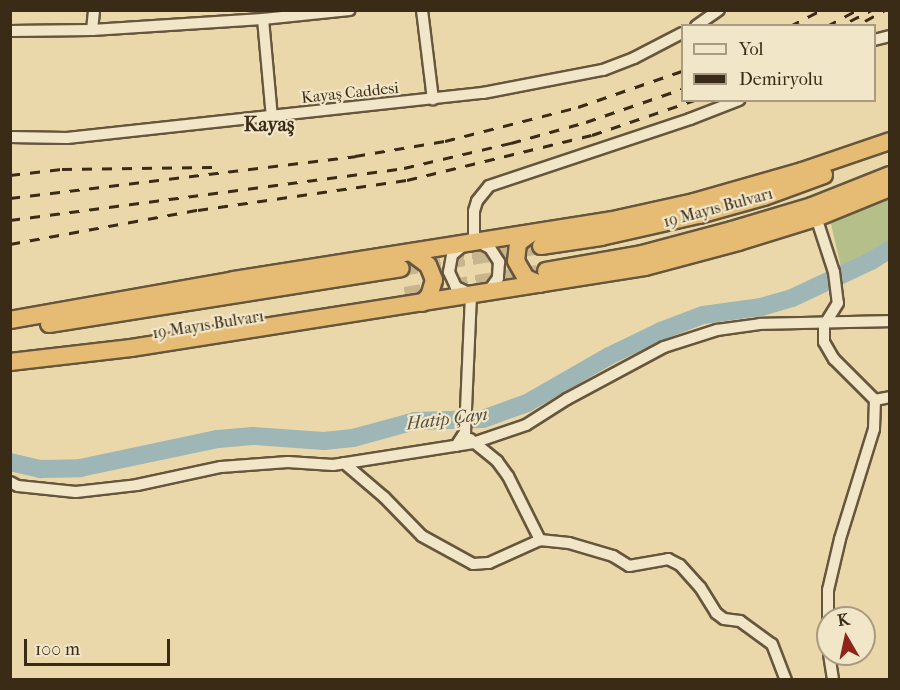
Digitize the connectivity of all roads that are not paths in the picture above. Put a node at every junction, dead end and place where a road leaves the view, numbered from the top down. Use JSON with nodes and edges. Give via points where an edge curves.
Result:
{"nodes":[{"id":1,"x":94,"y":10,"type":"edge"},
{"id":2,"x":208,"y":10,"type":"edge"},
{"id":3,"x":350,"y":10,"type":"edge"},
{"id":4,"x":422,"y":10,"type":"edge"},
{"id":5,"x":719,"y":10,"type":"edge"},
{"id":6,"x":329,"y":12,"type":"edge"},
{"id":7,"x":263,"y":19,"type":"junction"},
{"id":8,"x":208,"y":23,"type":"junction"},
{"id":9,"x":699,"y":24,"type":"edge"},
{"id":10,"x":92,"y":30,"type":"junction"},
{"id":11,"x":10,"y":31,"type":"edge"},
{"id":12,"x":681,"y":34,"type":"edge"},
{"id":13,"x":433,"y":99,"type":"junction"},
{"id":14,"x":735,"y":102,"type":"edge"},
{"id":15,"x":272,"y":117,"type":"junction"},
{"id":16,"x":10,"y":137,"type":"edge"},
{"id":17,"x":888,"y":145,"type":"edge"},
{"id":18,"x":890,"y":175,"type":"edge"},
{"id":19,"x":890,"y":188,"type":"edge"},
{"id":20,"x":814,"y":212,"type":"junction"},
{"id":21,"x":536,"y":240,"type":"junction"},
{"id":22,"x":472,"y":243,"type":"junction"},
{"id":23,"x":412,"y":253,"type":"junction"},
{"id":24,"x":401,"y":268,"type":"tunnel mouth"},
{"id":25,"x":543,"y":278,"type":"junction"},
{"id":26,"x":479,"y":293,"type":"junction"},
{"id":27,"x":405,"y":295,"type":"tunnel mouth"},
{"id":28,"x":422,"y":303,"type":"junction"},
{"id":29,"x":10,"y":320,"type":"edge"},
{"id":30,"x":890,"y":321,"type":"edge"},
{"id":31,"x":824,"y":325,"type":"junction"},
{"id":32,"x":10,"y":331,"type":"edge"},
{"id":33,"x":10,"y":356,"type":"edge"},
{"id":34,"x":10,"y":362,"type":"edge"},
{"id":35,"x":890,"y":397,"type":"edge"},
{"id":36,"x":876,"y":400,"type":"junction"},
{"id":37,"x":465,"y":432,"type":"junction"},
{"id":38,"x":473,"y":443,"type":"junction"},
{"id":39,"x":456,"y":446,"type":"junction"},
{"id":40,"x":344,"y":463,"type":"junction"},
{"id":41,"x":10,"y":482,"type":"edge"},
{"id":42,"x":540,"y":540,"type":"junction"},
{"id":43,"x":828,"y":606,"type":"edge"},
{"id":44,"x":786,"y":680,"type":"edge"}],
"edges":[{"from":1,"to":10,"type":"street"},
{"from":2,"to":8,"type":"street"},
{"from":3,"to":6,"type":"street"},
{"from":4,"to":13,"type":"street"},
{"from":5,"to":9,"type":"street"},
{"from":6,"to":7,"type":"street"},
{"from":7,"to":8,"type":"street"},
{"from":7,"to":15,"type":"street"},
{"from":8,"to":10,"type":"street"},
{"from":10,"to":11,"type":"street"},
{"from":12,"to":13,"type":"street","name":"Kayaş Caddesi","via":[[603,70],[522,87]]},
{"from":13,"to":15,"type":"street","name":"Kayaş Caddesi"},
{"from":14,"to":22,"type":"street","via":[[489,186],[474,210]]},
{"from":15,"to":16,"type":"street","name":"Kayaş Caddesi","via":[[67,138]]},
{"from":17,"to":21,"type":"highway","via":[[694,202]]},
{"from":18,"to":20,"type":"highway"},
{"from":19,"to":20,"type":"highway"},
{"from":20,"to":25,"type":"highway","via":[[738,242],[645,267]]},
{"from":20,"to":31,"type":"street","via":[[834,272],[838,303]]},
{"from":21,"to":22,"type":"highway"},
{"from":21,"to":25,"type":"highway","via":[[518,243],[516,261],[526,278]]},
{"from":22,"to":23,"type":"highway"},
{"from":22,"to":26,"type":"street","via":[[490,248],[499,262],[498,278]]},
{"from":22,"to":26,"type":"street","via":[[452,255],[448,272],[456,287]]},
{"from":23,"to":28,"type":"highway","via":[[428,265],[434,280]]},
{"from":23,"to":29,"type":"highway"},
{"from":24,"to":32,"type":"highway","name":"19 Mayıs Bulvarı"},
{"from":25,"to":26,"type":"highway"},
{"from":26,"to":28,"type":"highway"},
{"from":26,"to":37,"type":"street"},
{"from":27,"to":33,"type":"highway","name":"19 Mayıs Bulvarı"},
{"from":28,"to":34,"type":"highway","via":[[120,350]]},
{"from":30,"to":31,"type":"street"},
{"from":31,"to":36,"type":"street","via":[[824,342],[834,359]]},
{"from":31,"to":38,"type":"street","via":[[760,324],[717,330],[664,347],[526,425]]},
{"from":35,"to":36,"type":"street"},
{"from":36,"to":43,"type":"street","via":[[874,429],[840,538]]},
{"from":37,"to":38,"type":"street"},
{"from":37,"to":39,"type":"street"},
{"from":38,"to":39,"type":"street"},
{"from":38,"to":42,"type":"street","via":[[497,461],[508,476]]},
{"from":39,"to":40,"type":"street"},
{"from":40,"to":41,"type":"street","via":[[221,467],[137,485],[76,492]]},
{"from":40,"to":42,"type":"street","via":[[422,536],[473,564],[489,563]]},
{"from":42,"to":44,"type":"street","via":[[569,543],[613,556],[629,566],[668,559],[680,565],[705,593],[716,613],[723,619],[740,621],[772,644]]}]}
